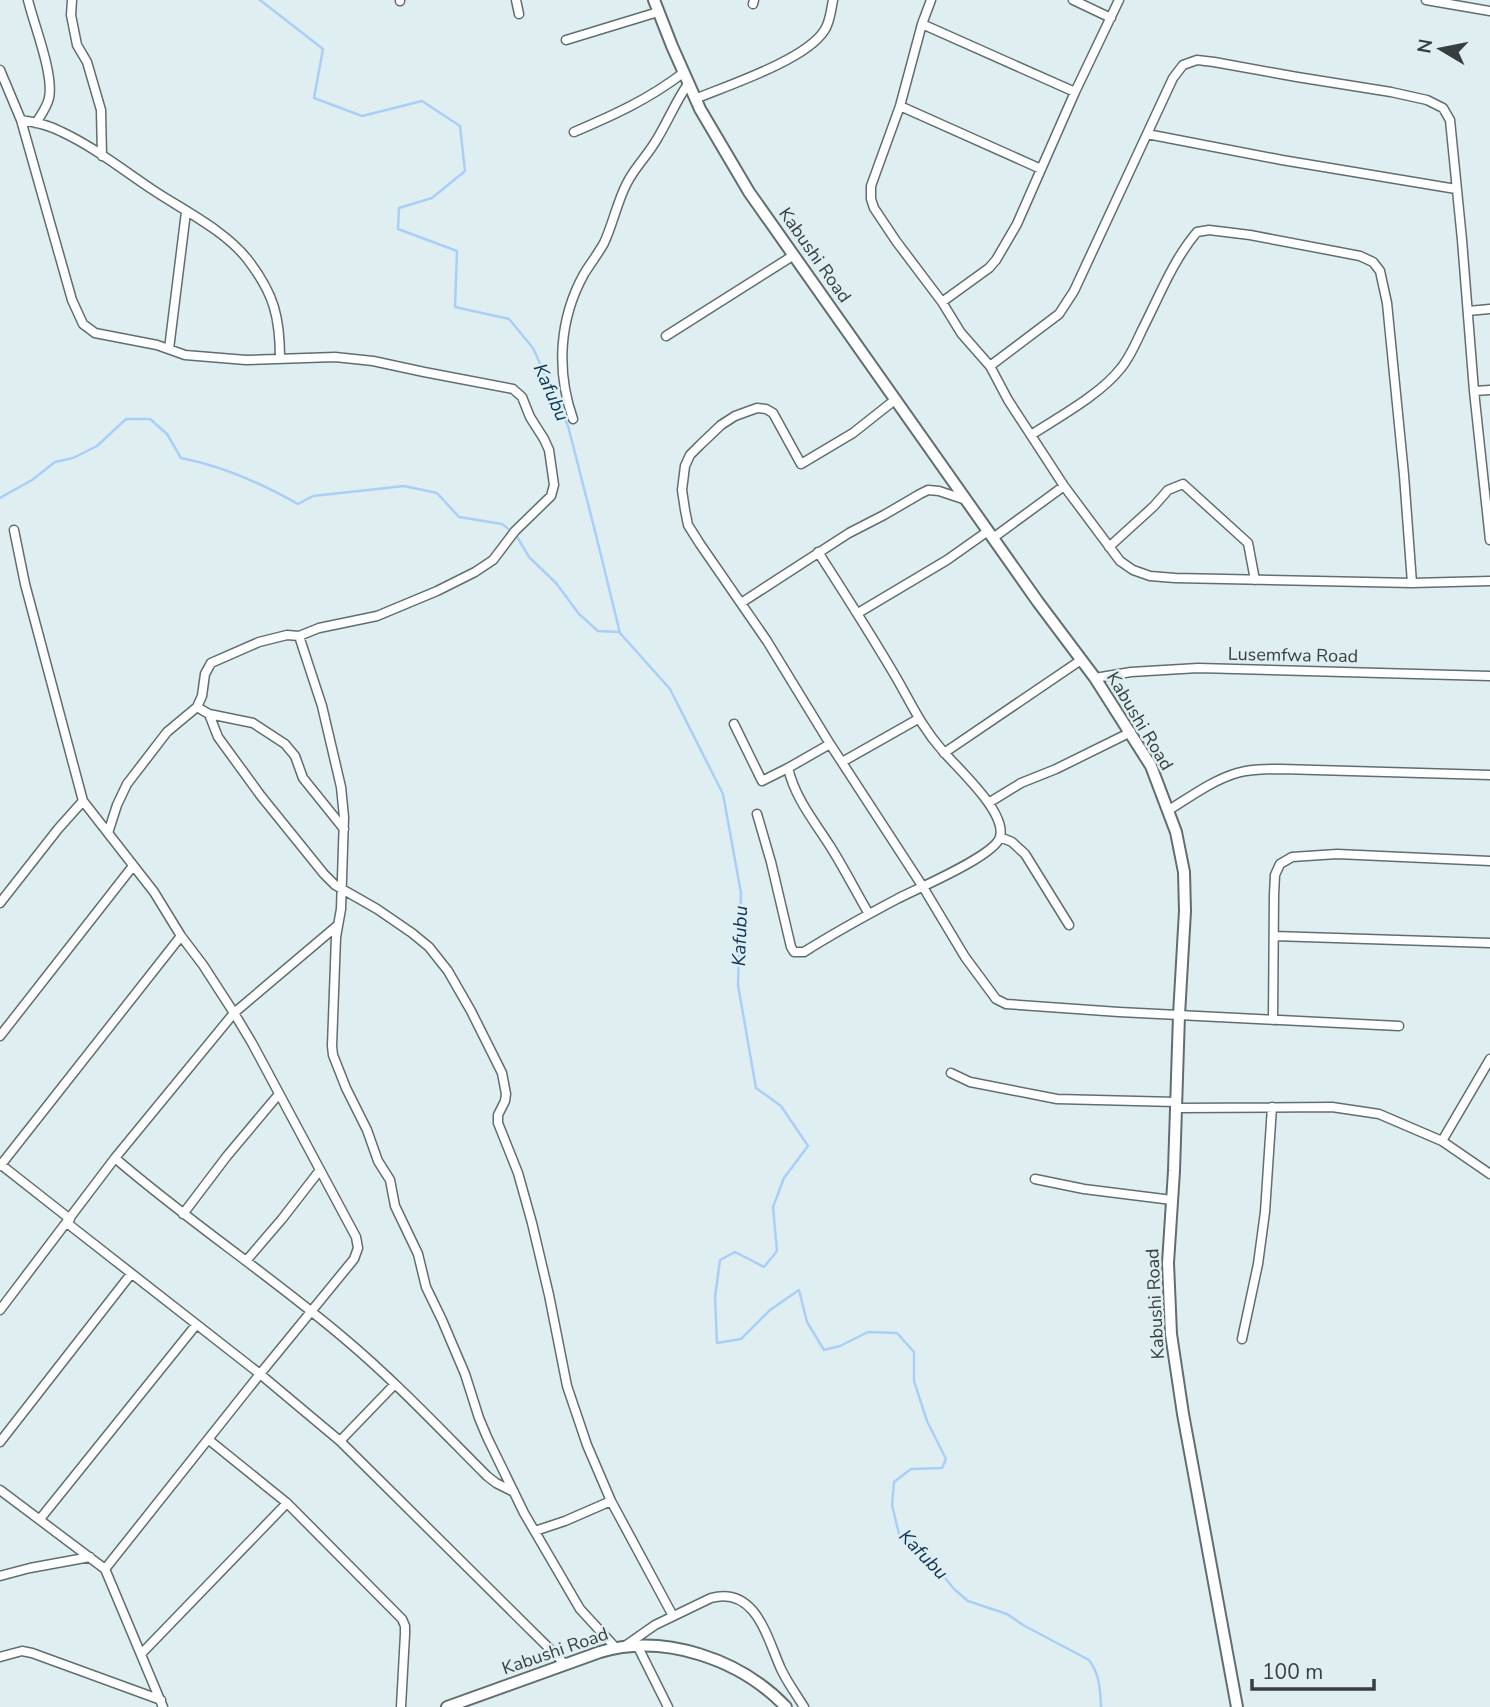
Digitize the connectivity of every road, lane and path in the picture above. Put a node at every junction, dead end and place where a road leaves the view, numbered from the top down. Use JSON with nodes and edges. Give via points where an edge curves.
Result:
{"nodes":[{"id":1,"x":28,"y":0,"type":"edge"},
{"id":2,"x":72,"y":0,"type":"edge"},
{"id":3,"x":516,"y":0,"type":"edge"},
{"id":4,"x":654,"y":0,"type":"edge"},
{"id":5,"x":833,"y":0,"type":"edge"},
{"id":6,"x":930,"y":0,"type":"edge"},
{"id":7,"x":1073,"y":0,"type":"edge"},
{"id":8,"x":1119,"y":0,"type":"edge"},
{"id":9,"x":1426,"y":0,"type":"edge"},
{"id":10,"x":1437,"y":1,"type":"edge"},
{"id":11,"x":1490,"y":11,"type":"edge"},
{"id":12,"x":658,"y":12,"type":"junction"},
{"id":13,"x":519,"y":14,"type":"dead end"},
{"id":14,"x":1111,"y":18,"type":"junction"},
{"id":15,"x":922,"y":24,"type":"junction"},
{"id":16,"x":566,"y":40,"type":"dead end"},
{"id":17,"x":0,"y":69,"type":"edge"},
{"id":18,"x":686,"y":78,"type":"junction"},
{"id":19,"x":1075,"y":92,"type":"junction"},
{"id":20,"x":695,"y":99,"type":"junction"},
{"id":21,"x":900,"y":106,"type":"junction"},
{"id":22,"x":21,"y":120,"type":"junction"},
{"id":23,"x":36,"y":123,"type":"junction"},
{"id":24,"x":574,"y":132,"type":"dead end"},
{"id":25,"x":1147,"y":134,"type":"junction"},
{"id":26,"x":102,"y":156,"type":"junction"},
{"id":27,"x":1041,"y":169,"type":"junction"},
{"id":28,"x":1456,"y":189,"type":"junction"},
{"id":29,"x":186,"y":212,"type":"junction"},
{"id":30,"x":794,"y":255,"type":"junction"},
{"id":31,"x":942,"y":302,"type":"junction"},
{"id":32,"x":1490,"y":309,"type":"edge"},
{"id":33,"x":1468,"y":311,"type":"junction"},
{"id":34,"x":666,"y":336,"type":"dead end"},
{"id":35,"x":169,"y":349,"type":"junction"},
{"id":36,"x":280,"y":359,"type":"junction"},
{"id":37,"x":990,"y":366,"type":"junction"},
{"id":38,"x":1490,"y":390,"type":"edge"},
{"id":39,"x":1474,"y":391,"type":"junction"},
{"id":40,"x":896,"y":399,"type":"junction"},
{"id":41,"x":573,"y":419,"type":"dead end"},
{"id":42,"x":1031,"y":435,"type":"junction"},
{"id":43,"x":1064,"y":486,"type":"junction"},
{"id":44,"x":966,"y":500,"type":"junction"},
{"id":45,"x":14,"y":530,"type":"dead end"},
{"id":46,"x":991,"y":535,"type":"junction"},
{"id":47,"x":1490,"y":540,"type":"edge"},
{"id":48,"x":1109,"y":547,"type":"junction"},
{"id":49,"x":818,"y":552,"type":"junction"},
{"id":50,"x":1255,"y":580,"type":"junction"},
{"id":51,"x":1490,"y":582,"type":"edge"},
{"id":52,"x":1412,"y":583,"type":"junction"},
{"id":53,"x":741,"y":603,"type":"junction"},
{"id":54,"x":858,"y":613,"type":"junction"},
{"id":55,"x":299,"y":636,"type":"junction"},
{"id":56,"x":1081,"y":660,"type":"junction"},
{"id":57,"x":1490,"y":676,"type":"edge"},
{"id":58,"x":1095,"y":678,"type":"junction"},
{"id":59,"x":197,"y":706,"type":"junction"},
{"id":60,"x":209,"y":714,"type":"junction"},
{"id":61,"x":918,"y":719,"type":"junction"},
{"id":62,"x":734,"y":724,"type":"dead end"},
{"id":63,"x":1131,"y":732,"type":"junction"},
{"id":64,"x":830,"y":744,"type":"junction"},
{"id":65,"x":944,"y":753,"type":"junction"},
{"id":66,"x":842,"y":762,"type":"junction"},
{"id":67,"x":789,"y":768,"type":"junction"},
{"id":68,"x":1490,"y":775,"type":"edge"},
{"id":69,"x":83,"y":802,"type":"junction"},
{"id":70,"x":990,"y":802,"type":"junction"},
{"id":71,"x":1169,"y":810,"type":"junction"},
{"id":72,"x":757,"y":814,"type":"dead end"},
{"id":73,"x":344,"y":829,"type":"junction"},
{"id":74,"x":108,"y":833,"type":"junction"},
{"id":75,"x":1000,"y":837,"type":"junction"},
{"id":76,"x":1490,"y":861,"type":"edge"},
{"id":77,"x":133,"y":866,"type":"junction"},
{"id":78,"x":923,"y":887,"type":"junction"},
{"id":79,"x":342,"y":889,"type":"junction"},
{"id":80,"x":0,"y":903,"type":"edge"},
{"id":81,"x":869,"y":914,"type":"junction"},
{"id":82,"x":338,"y":925,"type":"junction"},
{"id":83,"x":1069,"y":925,"type":"dead end"},
{"id":84,"x":181,"y":936,"type":"junction"},
{"id":85,"x":1274,"y":936,"type":"junction"},
{"id":86,"x":1490,"y":943,"type":"edge"},
{"id":87,"x":234,"y":1013,"type":"junction"},
{"id":88,"x":1180,"y":1015,"type":"junction"},
{"id":89,"x":1273,"y":1020,"type":"junction"},
{"id":90,"x":1399,"y":1026,"type":"dead end"},
{"id":91,"x":0,"y":1036,"type":"edge"},
{"id":92,"x":1490,"y":1059,"type":"edge"},
{"id":93,"x":951,"y":1073,"type":"dead end"},
{"id":94,"x":279,"y":1094,"type":"junction"},
{"id":95,"x":1176,"y":1105,"type":"junction"},
{"id":96,"x":1272,"y":1107,"type":"junction"},
{"id":97,"x":1442,"y":1142,"type":"junction"},
{"id":98,"x":116,"y":1158,"type":"junction"},
{"id":99,"x":0,"y":1165,"type":"edge"},
{"id":100,"x":320,"y":1170,"type":"junction"},
{"id":101,"x":1490,"y":1174,"type":"edge"},
{"id":102,"x":1035,"y":1179,"type":"dead end"},
{"id":103,"x":1172,"y":1200,"type":"junction"},
{"id":104,"x":183,"y":1214,"type":"junction"},
{"id":105,"x":68,"y":1221,"type":"junction"},
{"id":106,"x":246,"y":1261,"type":"junction"},
{"id":107,"x":131,"y":1274,"type":"junction"},
{"id":108,"x":0,"y":1310,"type":"edge"},
{"id":109,"x":310,"y":1312,"type":"junction"},
{"id":110,"x":196,"y":1325,"type":"junction"},
{"id":111,"x":1242,"y":1339,"type":"dead end"},
{"id":112,"x":260,"y":1374,"type":"junction"},
{"id":113,"x":395,"y":1384,"type":"junction"},
{"id":114,"x":209,"y":1440,"type":"junction"},
{"id":115,"x":340,"y":1440,"type":"junction"},
{"id":116,"x":0,"y":1442,"type":"edge"},
{"id":117,"x":1,"y":1491,"type":"edge"},
{"id":118,"x":514,"y":1492,"type":"junction"},
{"id":119,"x":611,"y":1502,"type":"junction"},
{"id":120,"x":287,"y":1503,"type":"junction"},
{"id":121,"x":40,"y":1519,"type":"junction"},
{"id":122,"x":535,"y":1531,"type":"junction"},
{"id":123,"x":90,"y":1557,"type":"junction"},
{"id":124,"x":105,"y":1569,"type":"junction"},
{"id":125,"x":0,"y":1576,"type":"edge"},
{"id":126,"x":673,"y":1616,"type":"junction"},
{"id":127,"x":626,"y":1646,"type":"junction"},
{"id":128,"x":142,"y":1653,"type":"junction"},
{"id":129,"x":0,"y":1657,"type":"edge"},
{"id":130,"x":565,"y":1664,"type":"junction"},
{"id":131,"x":162,"y":1703,"type":"edge"},
{"id":132,"x":802,"y":1703,"type":"edge"},
{"id":133,"x":401,"y":1707,"type":"edge"},
{"id":134,"x":447,"y":1707,"type":"edge"},
{"id":135,"x":668,"y":1707,"type":"edge"},
{"id":136,"x":786,"y":1707,"type":"edge"},
{"id":137,"x":1237,"y":1707,"type":"edge"}],
"edges":[{"from":1,"to":23,"type":"street","via":[[51,89]]},
{"from":2,"to":26,"type":"street","via":[[77,45],[101,110]]},
{"from":3,"to":13,"type":"street"},
{"from":4,"to":12,"type":"main road","name":"Kabushi Road"},
{"from":5,"to":20,"type":"street","via":[[824,31],[800,52]]},
{"from":6,"to":15,"type":"street"},
{"from":7,"to":14,"type":"street"},
{"from":8,"to":14,"type":"street"},
{"from":9,"to":10,"type":"street"},
{"from":10,"to":11,"type":"street"},
{"from":12,"to":16,"type":"street"},
{"from":12,"to":18,"type":"main road","name":"Kabushi Road"},
{"from":14,"to":19,"type":"street"},
{"from":15,"to":19,"type":"street"},
{"from":15,"to":21,"type":"street"},
{"from":17,"to":22,"type":"street"},
{"from":18,"to":20,"type":"main road","name":"Kabushi Road"},
{"from":18,"to":24,"type":"street"},
{"from":18,"to":41,"type":"street","via":[[657,140],[626,183],[605,241],[584,275],[568,315],[561,364]]},
{"from":19,"to":27,"type":"street"},
{"from":20,"to":30,"type":"main road","name":"Kabushi Road","via":[[749,192]]},
{"from":21,"to":27,"type":"street"},
{"from":21,"to":31,"type":"street","via":[[871,186],[871,199],[895,241]]},
{"from":22,"to":23,"type":"street"},
{"from":22,"to":35,"type":"street","via":[[72,300],[83,324],[95,332]]},
{"from":23,"to":26,"type":"street","via":[[75,138]]},
{"from":25,"to":28,"type":"street"},
{"from":25,"to":28,"type":"street","via":[[1173,78],[1183,65],[1197,60],[1391,92],[1443,108],[1450,120]]},
{"from":25,"to":37,"type":"street","via":[[1059,314]]},
{"from":26,"to":29,"type":"street"},
{"from":27,"to":31,"type":"street","via":[[996,260]]},
{"from":28,"to":33,"type":"street"},
{"from":29,"to":35,"type":"street"},
{"from":29,"to":36,"type":"street","via":[[234,245],[264,284],[279,325]]},
{"from":30,"to":34,"type":"street"},
{"from":30,"to":40,"type":"main road","name":"Kabushi Road"},
{"from":31,"to":37,"type":"street"},
{"from":32,"to":33,"type":"street"},
{"from":33,"to":39,"type":"street"},
{"from":35,"to":36,"type":"street","via":[[206,357]]},
{"from":36,"to":55,"type":"street","via":[[373,360],[513,388],[544,439],[554,475],[551,496],[493,559],[475,572],[377,616]]},
{"from":37,"to":42,"type":"street"},
{"from":38,"to":39,"type":"street"},
{"from":39,"to":47,"type":"street"},
{"from":40,"to":44,"type":"main road","name":"Kabushi Road"},
{"from":40,"to":53,"type":"street","via":[[853,433],[801,464],[773,413],[757,408],[721,425],[690,455],[682,490],[688,525]]},
{"from":42,"to":43,"type":"street"},
{"from":42,"to":52,"type":"street","via":[[1121,368],[1173,267],[1197,232],[1250,235],[1360,256],[1380,271],[1387,303]]},
{"from":43,"to":46,"type":"street"},
{"from":43,"to":48,"type":"street"},
{"from":44,"to":46,"type":"main road","name":"Kabushi Road"},
{"from":44,"to":49,"type":"street","via":[[928,490]]},
{"from":45,"to":69,"type":"street"},
{"from":46,"to":54,"type":"street"},
{"from":46,"to":56,"type":"main road","name":"Kabushi Road"},
{"from":48,"to":50,"type":"street","via":[[1120,561],[1150,576]]},
{"from":48,"to":50,"type":"street","via":[[1168,490],[1183,484],[1248,543]]},
{"from":49,"to":53,"type":"street"},
{"from":49,"to":54,"type":"street"},
{"from":50,"to":52,"type":"street"},
{"from":51,"to":52,"type":"street"},
{"from":53,"to":64,"type":"street"},
{"from":54,"to":61,"type":"street"},
{"from":55,"to":59,"type":"street","via":[[259,642],[211,663]]},
{"from":55,"to":73,"type":"street","via":[[337,769]]},
{"from":56,"to":58,"type":"main road","name":"Kabushi Road"},
{"from":56,"to":65,"type":"street"},
{"from":57,"to":58,"type":"street","name":"Lusemfwa Road","via":[[1198,668]]},
{"from":58,"to":63,"type":"main road","name":"Kabushi Road"},
{"from":59,"to":60,"type":"street"},
{"from":59,"to":74,"type":"street","via":[[167,732],[127,783]]},
{"from":60,"to":73,"type":"street","via":[[253,723],[285,744],[303,778]]},
{"from":60,"to":79,"type":"street","via":[[218,737],[261,796],[324,874]]},
{"from":61,"to":65,"type":"street"},
{"from":61,"to":66,"type":"street"},
{"from":62,"to":67,"type":"street","via":[[762,781]]},
{"from":63,"to":70,"type":"street"},
{"from":63,"to":71,"type":"main road","name":"Kabushi Road"},
{"from":64,"to":66,"type":"street"},
{"from":64,"to":67,"type":"street"},
{"from":65,"to":70,"type":"street"},
{"from":66,"to":78,"type":"street"},
{"from":67,"to":81,"type":"street","via":[[798,797]]},
{"from":68,"to":71,"type":"street","via":[[1251,770],[1213,784]]},
{"from":69,"to":74,"type":"street"},
{"from":69,"to":80,"type":"street"},
{"from":70,"to":75,"type":"street"},
{"from":71,"to":88,"type":"main road","name":"Kabushi Road","via":[[1184,872]]},
{"from":72,"to":81,"type":"street","via":[[794,952],[804,952]]},
{"from":73,"to":79,"type":"street"},
{"from":74,"to":77,"type":"street"},
{"from":75,"to":78,"type":"street","via":[[993,847]]},
{"from":75,"to":83,"type":"street","via":[[1025,854]]},
{"from":76,"to":85,"type":"street","via":[[1292,857],[1280,863],[1275,875]]},
{"from":77,"to":84,"type":"street"},
{"from":77,"to":91,"type":"street"},
{"from":78,"to":81,"type":"street"},
{"from":78,"to":88,"type":"street","via":[[965,957],[996,999],[1006,1004]]},
{"from":79,"to":82,"type":"street"},
{"from":79,"to":119,"type":"street","via":[[429,947],[448,971],[502,1073],[506,1094],[498,1123],[533,1223],[567,1386]]},
{"from":82,"to":87,"type":"street"},
{"from":82,"to":118,"type":"street","via":[[332,1051],[390,1180],[395,1206],[418,1254],[426,1287]]},
{"from":84,"to":87,"type":"street"},
{"from":84,"to":99,"type":"street"},
{"from":85,"to":86,"type":"street"},
{"from":85,"to":89,"type":"street"},
{"from":87,"to":94,"type":"street"},
{"from":87,"to":98,"type":"street"},
{"from":88,"to":89,"type":"street"},
{"from":88,"to":95,"type":"main road","name":"Kabushi Road"},
{"from":89,"to":90,"type":"street"},
{"from":92,"to":97,"type":"street"},
{"from":93,"to":95,"type":"street","via":[[970,1082],[1057,1099]]},
{"from":94,"to":100,"type":"street"},
{"from":94,"to":104,"type":"street"},
{"from":95,"to":96,"type":"street"},
{"from":95,"to":103,"type":"main road","name":"Kabushi Road"},
{"from":96,"to":97,"type":"street","via":[[1363,1110]]},
{"from":96,"to":111,"type":"street","via":[[1265,1213]]},
{"from":97,"to":101,"type":"street"},
{"from":98,"to":104,"type":"street"},
{"from":98,"to":105,"type":"street"},
{"from":99,"to":105,"type":"street"},
{"from":100,"to":106,"type":"street"},
{"from":100,"to":109,"type":"street","via":[[358,1248]]},
{"from":102,"to":103,"type":"street"},
{"from":103,"to":137,"type":"main road","name":"Kabushi Road","via":[[1168,1263],[1171,1334]]},
{"from":104,"to":106,"type":"street"},
{"from":105,"to":107,"type":"street"},
{"from":105,"to":108,"type":"street"},
{"from":106,"to":109,"type":"street"},
{"from":107,"to":110,"type":"street"},
{"from":107,"to":116,"type":"street"},
{"from":109,"to":112,"type":"street"},
{"from":109,"to":113,"type":"street"},
{"from":110,"to":112,"type":"street"},
{"from":110,"to":121,"type":"street"},
{"from":112,"to":114,"type":"street"},
{"from":112,"to":115,"type":"street"},
{"from":113,"to":115,"type":"street"},
{"from":113,"to":118,"type":"street","via":[[487,1476]]},
{"from":114,"to":120,"type":"street"},
{"from":114,"to":124,"type":"street"},
{"from":115,"to":130,"type":"street"},
{"from":117,"to":121,"type":"street"},
{"from":118,"to":122,"type":"street"},
{"from":119,"to":122,"type":"street"},
{"from":119,"to":126,"type":"street"},
{"from":120,"to":128,"type":"street"},
{"from":120,"to":133,"type":"street","via":[[402,1619]]},
{"from":121,"to":123,"type":"street"},
{"from":122,"to":127,"type":"street","via":[[580,1609]]},
{"from":123,"to":124,"type":"street"},
{"from":123,"to":125,"type":"street"},
{"from":124,"to":128,"type":"street"},
{"from":126,"to":127,"type":"street"},
{"from":126,"to":132,"type":"street","via":[[711,1598],[741,1600],[758,1617]]},
{"from":127,"to":130,"type":"main road","name":"Kabushi Road"},
{"from":127,"to":135,"type":"street"},
{"from":127,"to":136,"type":"main road","name":"Kabushi Road","via":[[704,1656],[760,1684]]},
{"from":128,"to":131,"type":"street"},
{"from":129,"to":131,"type":"street","via":[[32,1653]]},
{"from":130,"to":134,"type":"main road","name":"Kabushi Road"},
{"from":132,"to":136,"type":"street"}]}
